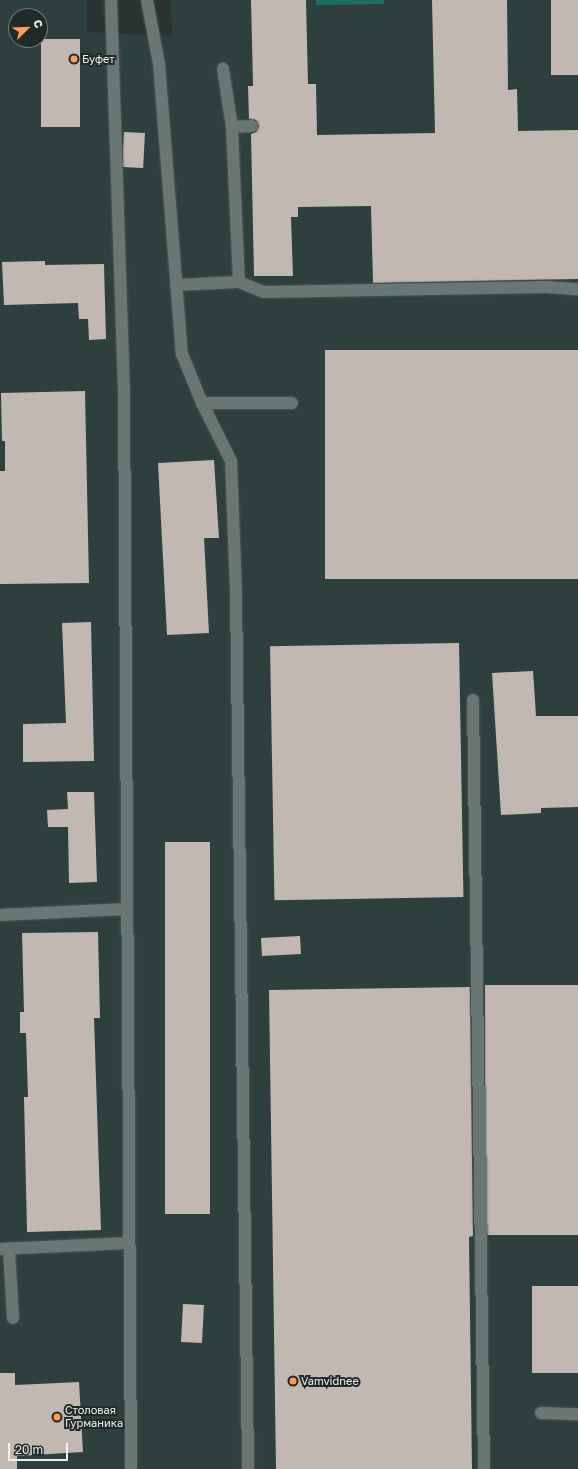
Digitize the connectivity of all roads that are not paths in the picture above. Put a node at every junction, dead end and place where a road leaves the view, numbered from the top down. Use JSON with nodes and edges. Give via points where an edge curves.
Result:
{"nodes":[{"id":1,"x":111,"y":0,"type":"edge"},
{"id":2,"x":147,"y":0,"type":"edge"},
{"id":3,"x":223,"y":69,"type":"dead end"},
{"id":4,"x":252,"y":126,"type":"dead end"},
{"id":5,"x":232,"y":127,"type":"junction"},
{"id":6,"x":239,"y":282,"type":"junction"},
{"id":7,"x":176,"y":285,"type":"junction"},
{"id":8,"x":578,"y":289,"type":"edge"},
{"id":9,"x":202,"y":403,"type":"junction"},
{"id":10,"x":292,"y":403,"type":"dead end"},
{"id":11,"x":473,"y":700,"type":"dead end"},
{"id":12,"x":127,"y":909,"type":"junction"},
{"id":13,"x":0,"y":915,"type":"edge"},
{"id":14,"x":129,"y":1243,"type":"junction"},
{"id":15,"x":4,"y":1250,"type":"edge"},
{"id":16,"x":13,"y":1318,"type":"dead end"},
{"id":17,"x":541,"y":1413,"type":"dead end"},
{"id":18,"x":578,"y":1414,"type":"edge"},
{"id":19,"x":131,"y":1469,"type":"edge"},
{"id":20,"x":248,"y":1469,"type":"edge"},
{"id":21,"x":484,"y":1469,"type":"edge"}],
"edges":[{"from":1,"to":12,"type":"lane","via":[[124,391]]},
{"from":2,"to":7,"type":"lane","via":[[159,64]]},
{"from":3,"to":5,"type":"lane"},
{"from":4,"to":5,"type":"lane"},
{"from":5,"to":6,"type":"lane"},
{"from":6,"to":7,"type":"lane"},
{"from":6,"to":8,"type":"lane","via":[[264,292],[546,287]]},
{"from":7,"to":9,"type":"lane","via":[[182,354]]},
{"from":9,"to":10,"type":"lane"},
{"from":9,"to":20,"type":"lane","via":[[231,461],[236,594]]},
{"from":11,"to":21,"type":"lane"},
{"from":12,"to":13,"type":"lane"},
{"from":12,"to":14,"type":"lane"},
{"from":14,"to":15,"type":"lane"},
{"from":14,"to":19,"type":"lane"},
{"from":15,"to":16,"type":"lane"},
{"from":17,"to":18,"type":"lane"}]}
